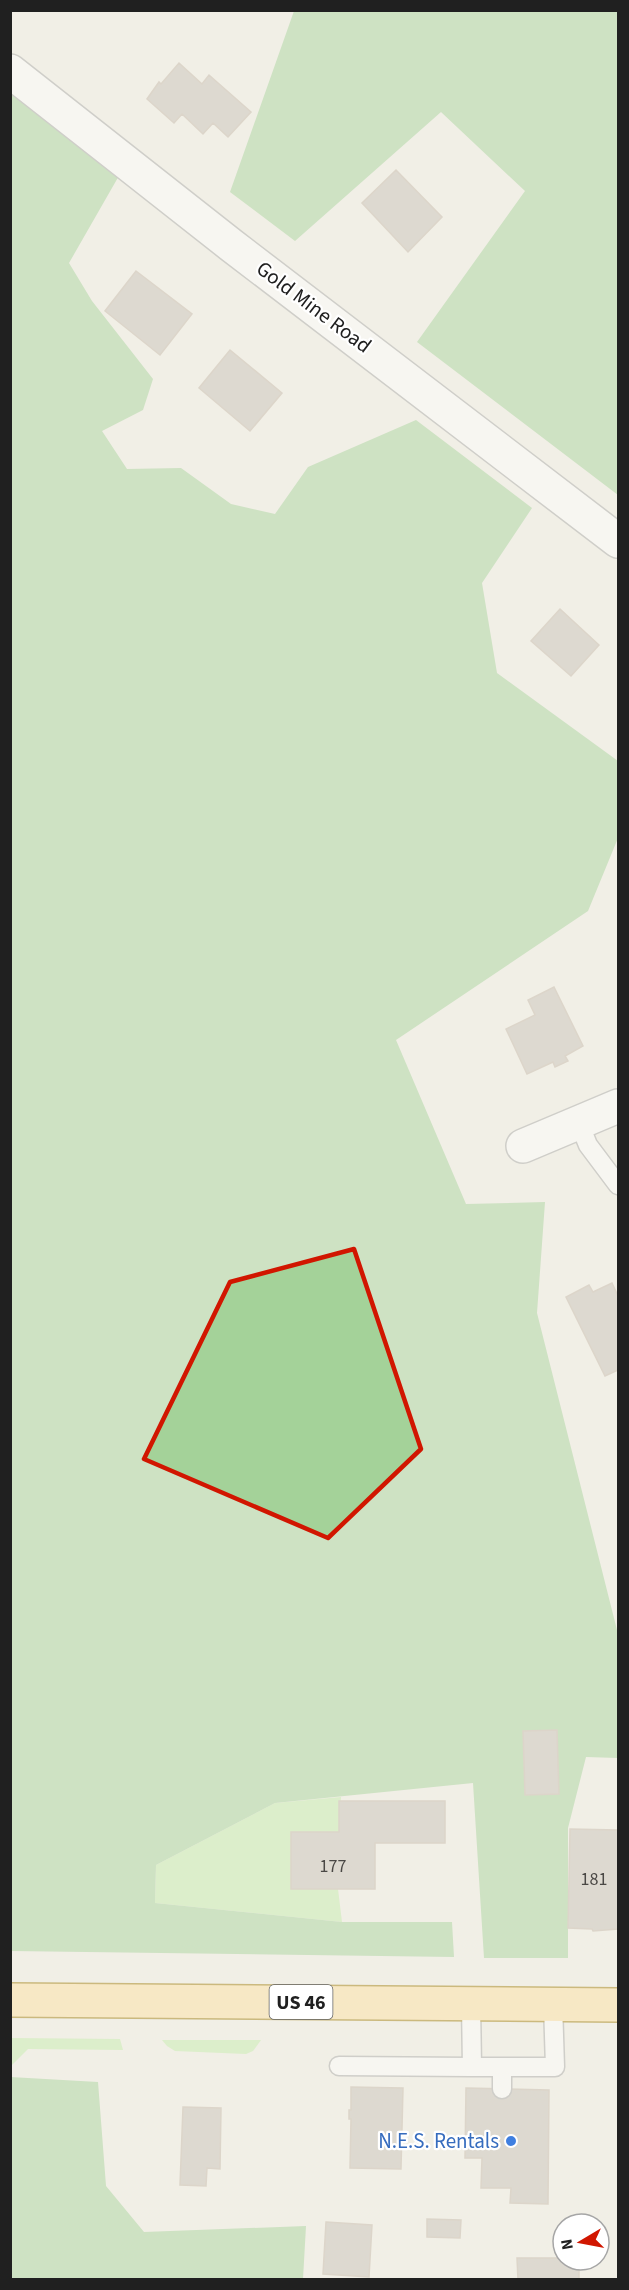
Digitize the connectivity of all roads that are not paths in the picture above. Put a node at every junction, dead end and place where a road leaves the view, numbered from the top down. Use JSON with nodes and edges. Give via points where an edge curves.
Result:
{"nodes":[{"id":1,"x":10,"y":71,"type":"edge"},
{"id":2,"x":618,"y":541,"type":"edge"},
{"id":3,"x":618,"y":1106,"type":"edge"},
{"id":4,"x":579,"y":1123,"type":"junction"},
{"id":5,"x":523,"y":1146,"type":"dead end"},
{"id":6,"x":618,"y":1185,"type":"edge"},
{"id":7,"x":10,"y":2000,"type":"edge"},
{"id":8,"x":471,"y":2004,"type":"junction"},
{"id":9,"x":553,"y":2004,"type":"junction"},
{"id":10,"x":618,"y":2005,"type":"edge"},
{"id":11,"x":339,"y":2067,"type":"dead end"},
{"id":12,"x":472,"y":2067,"type":"junction"},
{"id":13,"x":502,"y":2067,"type":"junction"},
{"id":14,"x":502,"y":2089,"type":"dead end"}],
"edges":[{"from":1,"to":2,"type":"street","name":"Gold Mine Road"},
{"from":3,"to":4,"type":"street"},
{"from":4,"to":5,"type":"street"},
{"from":4,"to":6,"type":"lane","via":[[588,1145]]},
{"from":7,"to":8,"type":"main road","number":"US 46"},
{"from":8,"to":9,"type":"main road","number":"US 46"},
{"from":8,"to":12,"type":"lane"},
{"from":9,"to":10,"type":"main road","number":"US 46"},
{"from":9,"to":13,"type":"lane","via":[[555,2067]]},
{"from":11,"to":12,"type":"lane"},
{"from":12,"to":13,"type":"lane"},
{"from":13,"to":14,"type":"lane"}]}
